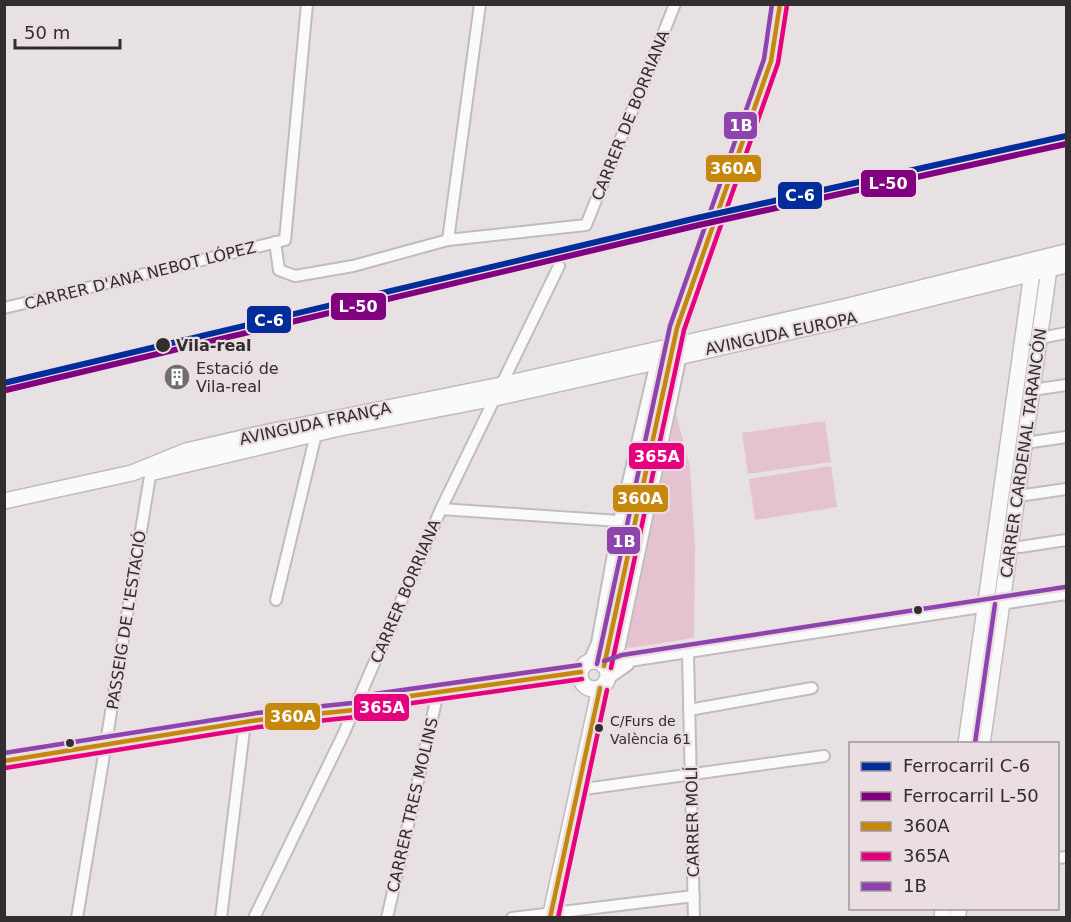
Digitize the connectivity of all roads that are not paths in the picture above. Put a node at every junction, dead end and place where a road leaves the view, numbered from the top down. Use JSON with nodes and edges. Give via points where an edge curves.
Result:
{"nodes":[{"id":1,"x":307,"y":4,"type":"edge"},
{"id":2,"x":480,"y":4,"type":"edge"},
{"id":3,"x":675,"y":4,"type":"edge"},
{"id":4,"x":780,"y":4,"type":"edge"},
{"id":5,"x":586,"y":225,"type":"joint"},
{"id":6,"x":448,"y":240,"type":"junction"},
{"id":7,"x":280,"y":241,"type":"junction"},
{"id":8,"x":1066,"y":252,"type":"edge"},
{"id":9,"x":1066,"y":265,"type":"edge"},
{"id":10,"x":559,"y":266,"type":"dead end"},
{"id":11,"x":1032,"y":267,"type":"junction"},
{"id":12,"x":1049,"y":269,"type":"junction"},
{"id":13,"x":4,"y":308,"type":"edge"},
{"id":14,"x":677,"y":328,"type":"tunnel mouth"},
{"id":15,"x":1066,"y":333,"type":"edge"},
{"id":16,"x":1040,"y":338,"type":"junction"},
{"id":17,"x":681,"y":355,"type":"junction"},
{"id":18,"x":656,"y":362,"type":"junction"},
{"id":19,"x":1066,"y":385,"type":"edge"},
{"id":20,"x":663,"y":386,"type":"tunnel mouth"},
{"id":21,"x":1032,"y":390,"type":"junction"},
{"id":22,"x":498,"y":391,"type":"junction"},
{"id":23,"x":316,"y":434,"type":"junction"},
{"id":24,"x":1066,"y":437,"type":"edge"},
{"id":25,"x":1024,"y":443,"type":"junction"},
{"id":26,"x":151,"y":469,"type":"junction"},
{"id":27,"x":1066,"y":489,"type":"edge"},
{"id":28,"x":1018,"y":496,"type":"junction"},
{"id":29,"x":4,"y":501,"type":"edge"},
{"id":30,"x":441,"y":509,"type":"junction"},
{"id":31,"x":619,"y":521,"type":"junction"},
{"id":32,"x":1066,"y":540,"type":"edge"},
{"id":33,"x":1020,"y":547,"type":"dead end"},
{"id":34,"x":1066,"y":594,"type":"edge"},
{"id":35,"x":276,"y":600,"type":"dead end"},
{"id":36,"x":1002,"y":604,"type":"junction"},
{"id":37,"x":985,"y":607,"type":"junction"},
{"id":38,"x":627,"y":619,"type":"junction"},
{"id":39,"x":610,"y":638,"type":"junction"},
{"id":40,"x":688,"y":654,"type":"junction"},
{"id":41,"x":628,"y":662,"type":"junction"},
{"id":42,"x":598,"y":671,"type":"junction"},
{"id":43,"x":812,"y":688,"type":"dead end"},
{"id":44,"x":438,"y":692,"type":"junction"},
{"id":45,"x":354,"y":710,"type":"junction"},
{"id":46,"x":689,"y":710,"type":"junction"},
{"id":47,"x":245,"y":722,"type":"junction"},
{"id":48,"x":966,"y":742,"type":"edge"},
{"id":49,"x":982,"y":742,"type":"edge"},
{"id":50,"x":105,"y":744,"type":"junction"},
{"id":51,"x":824,"y":756,"type":"dead end"},
{"id":52,"x":4,"y":761,"type":"edge"},
{"id":53,"x":691,"y":774,"type":"junction"},
{"id":54,"x":577,"y":790,"type":"junction"},
{"id":55,"x":694,"y":896,"type":"junction"},
{"id":56,"x":550,"y":915,"type":"edge"},
{"id":57,"x":77,"y":918,"type":"edge"},
{"id":58,"x":220,"y":918,"type":"edge"},
{"id":59,"x":254,"y":918,"type":"edge"},
{"id":60,"x":387,"y":918,"type":"edge"},
{"id":61,"x":512,"y":918,"type":"edge"},
{"id":62,"x":694,"y":918,"type":"edge"}],
"edges":[{"from":1,"to":7,"type":"street"},
{"from":2,"to":6,"type":"street"},
{"from":3,"to":5,"type":"street","name":"CARRER DE BORRIANA"},
{"from":4,"to":14,"type":"main road","via":[[771,61]]},
{"from":5,"to":6,"type":"street","name":"CARRER D'ANA NEBOT LÓPEZ"},
{"from":6,"to":7,"type":"street","name":"CARRER D'ANA NEBOT LÓPEZ","via":[[353,266],[295,276],[279,270]]},
{"from":7,"to":13,"type":"street","name":"CARRER D'ANA NEBOT LÓPEZ"},
{"from":8,"to":11,"type":"main road","name":"AVINGUDA EUROPA"},
{"from":9,"to":12,"type":"main road","name":"AVINGUDA EUROPA"},
{"from":10,"to":22,"type":"street","name":"CARRER BORRIANA"},
{"from":11,"to":12,"type":"main road","name":"AVINGUDA EUROPA"},
{"from":11,"to":17,"type":"main road","name":"AVINGUDA EUROPA","via":[[851,318]]},
{"from":11,"to":22,"type":"main road","name":"AVINGUDA EUROPA"},
{"from":11,"to":37,"type":"main road","name":"CARRER CARDENAL TARANCÓN"},
{"from":12,"to":16,"type":"main road","name":"CARRER CARDENAL TARANCÓN"},
{"from":15,"to":16,"type":"street"},
{"from":16,"to":21,"type":"main road","name":"CARRER CARDENAL TARANCÓN"},
{"from":17,"to":18,"type":"main road","name":"AVINGUDA EUROPA"},
{"from":17,"to":38,"type":"street"},
{"from":18,"to":22,"type":"main road","name":"AVINGUDA EUROPA"},
{"from":18,"to":31,"type":"street"},
{"from":19,"to":21,"type":"street"},
{"from":20,"to":39,"type":"main road"},
{"from":21,"to":25,"type":"main road","name":"CARRER CARDENAL TARANCÓN"},
{"from":22,"to":23,"type":"main road","name":"AVINGUDA FRANÇA"},
{"from":22,"to":26,"type":"main road","name":"AVINGUDA FRANÇA","via":[[264,433],[186,451]]},
{"from":22,"to":30,"type":"street","name":"CARRER BORRIANA"},
{"from":23,"to":26,"type":"main road","name":"AVINGUDA FRANÇA"},
{"from":23,"to":35,"type":"street"},
{"from":24,"to":25,"type":"street"},
{"from":25,"to":28,"type":"main road","name":"CARRER CARDENAL TARANCÓN"},
{"from":26,"to":29,"type":"main road","name":"AVINGUDA FRANÇA"},
{"from":26,"to":50,"type":"street","name":"PASSEIG DE L'ESTACIÓ"},
{"from":27,"to":28,"type":"street"},
{"from":28,"to":36,"type":"main road","name":"CARRER CARDENAL TARANCÓN"},
{"from":30,"to":31,"type":"street"},
{"from":30,"to":45,"type":"street","name":"CARRER BORRIANA"},
{"from":31,"to":42,"type":"street","via":[[597,643]]},
{"from":32,"to":33,"type":"street"},
{"from":34,"to":36,"type":"street"},
{"from":36,"to":37,"type":"street"},
{"from":36,"to":49,"type":"main road","name":"CARRER CARDENAL TARANCÓN"},
{"from":37,"to":40,"type":"street"},
{"from":37,"to":48,"type":"main road","name":"CARRER CARDENAL TARANCÓN"},
{"from":38,"to":39,"type":"street"},
{"from":38,"to":41,"type":"street","via":[[619,650]]},
{"from":39,"to":42,"type":"main road"},
{"from":40,"to":41,"type":"street"},
{"from":40,"to":46,"type":"street","name":"CARRER MOLÍ"},
{"from":41,"to":42,"type":"street"},
{"from":42,"to":44,"type":"street"},
{"from":42,"to":54,"type":"main road"},
{"from":43,"to":46,"type":"street"},
{"from":44,"to":45,"type":"street","via":[[375,701]]},
{"from":44,"to":60,"type":"street","name":"CARRER TRES MOLINS"},
{"from":45,"to":47,"type":"street"},
{"from":45,"to":59,"type":"street","name":"CARRER BORRIANA"},
{"from":46,"to":53,"type":"street","name":"CARRER MOLÍ"},
{"from":47,"to":50,"type":"street"},
{"from":47,"to":58,"type":"street"},
{"from":50,"to":52,"type":"street"},
{"from":50,"to":57,"type":"street","name":"PASSEIG DE L'ESTACIÓ"},
{"from":51,"to":53,"type":"street"},
{"from":53,"to":54,"type":"street"},
{"from":53,"to":55,"type":"street","name":"CARRER MOLÍ"},
{"from":54,"to":56,"type":"main road"},
{"from":55,"to":56,"type":"street"},
{"from":55,"to":62,"type":"street","name":"CARRER MOLÍ"},
{"from":56,"to":61,"type":"street"}]}
